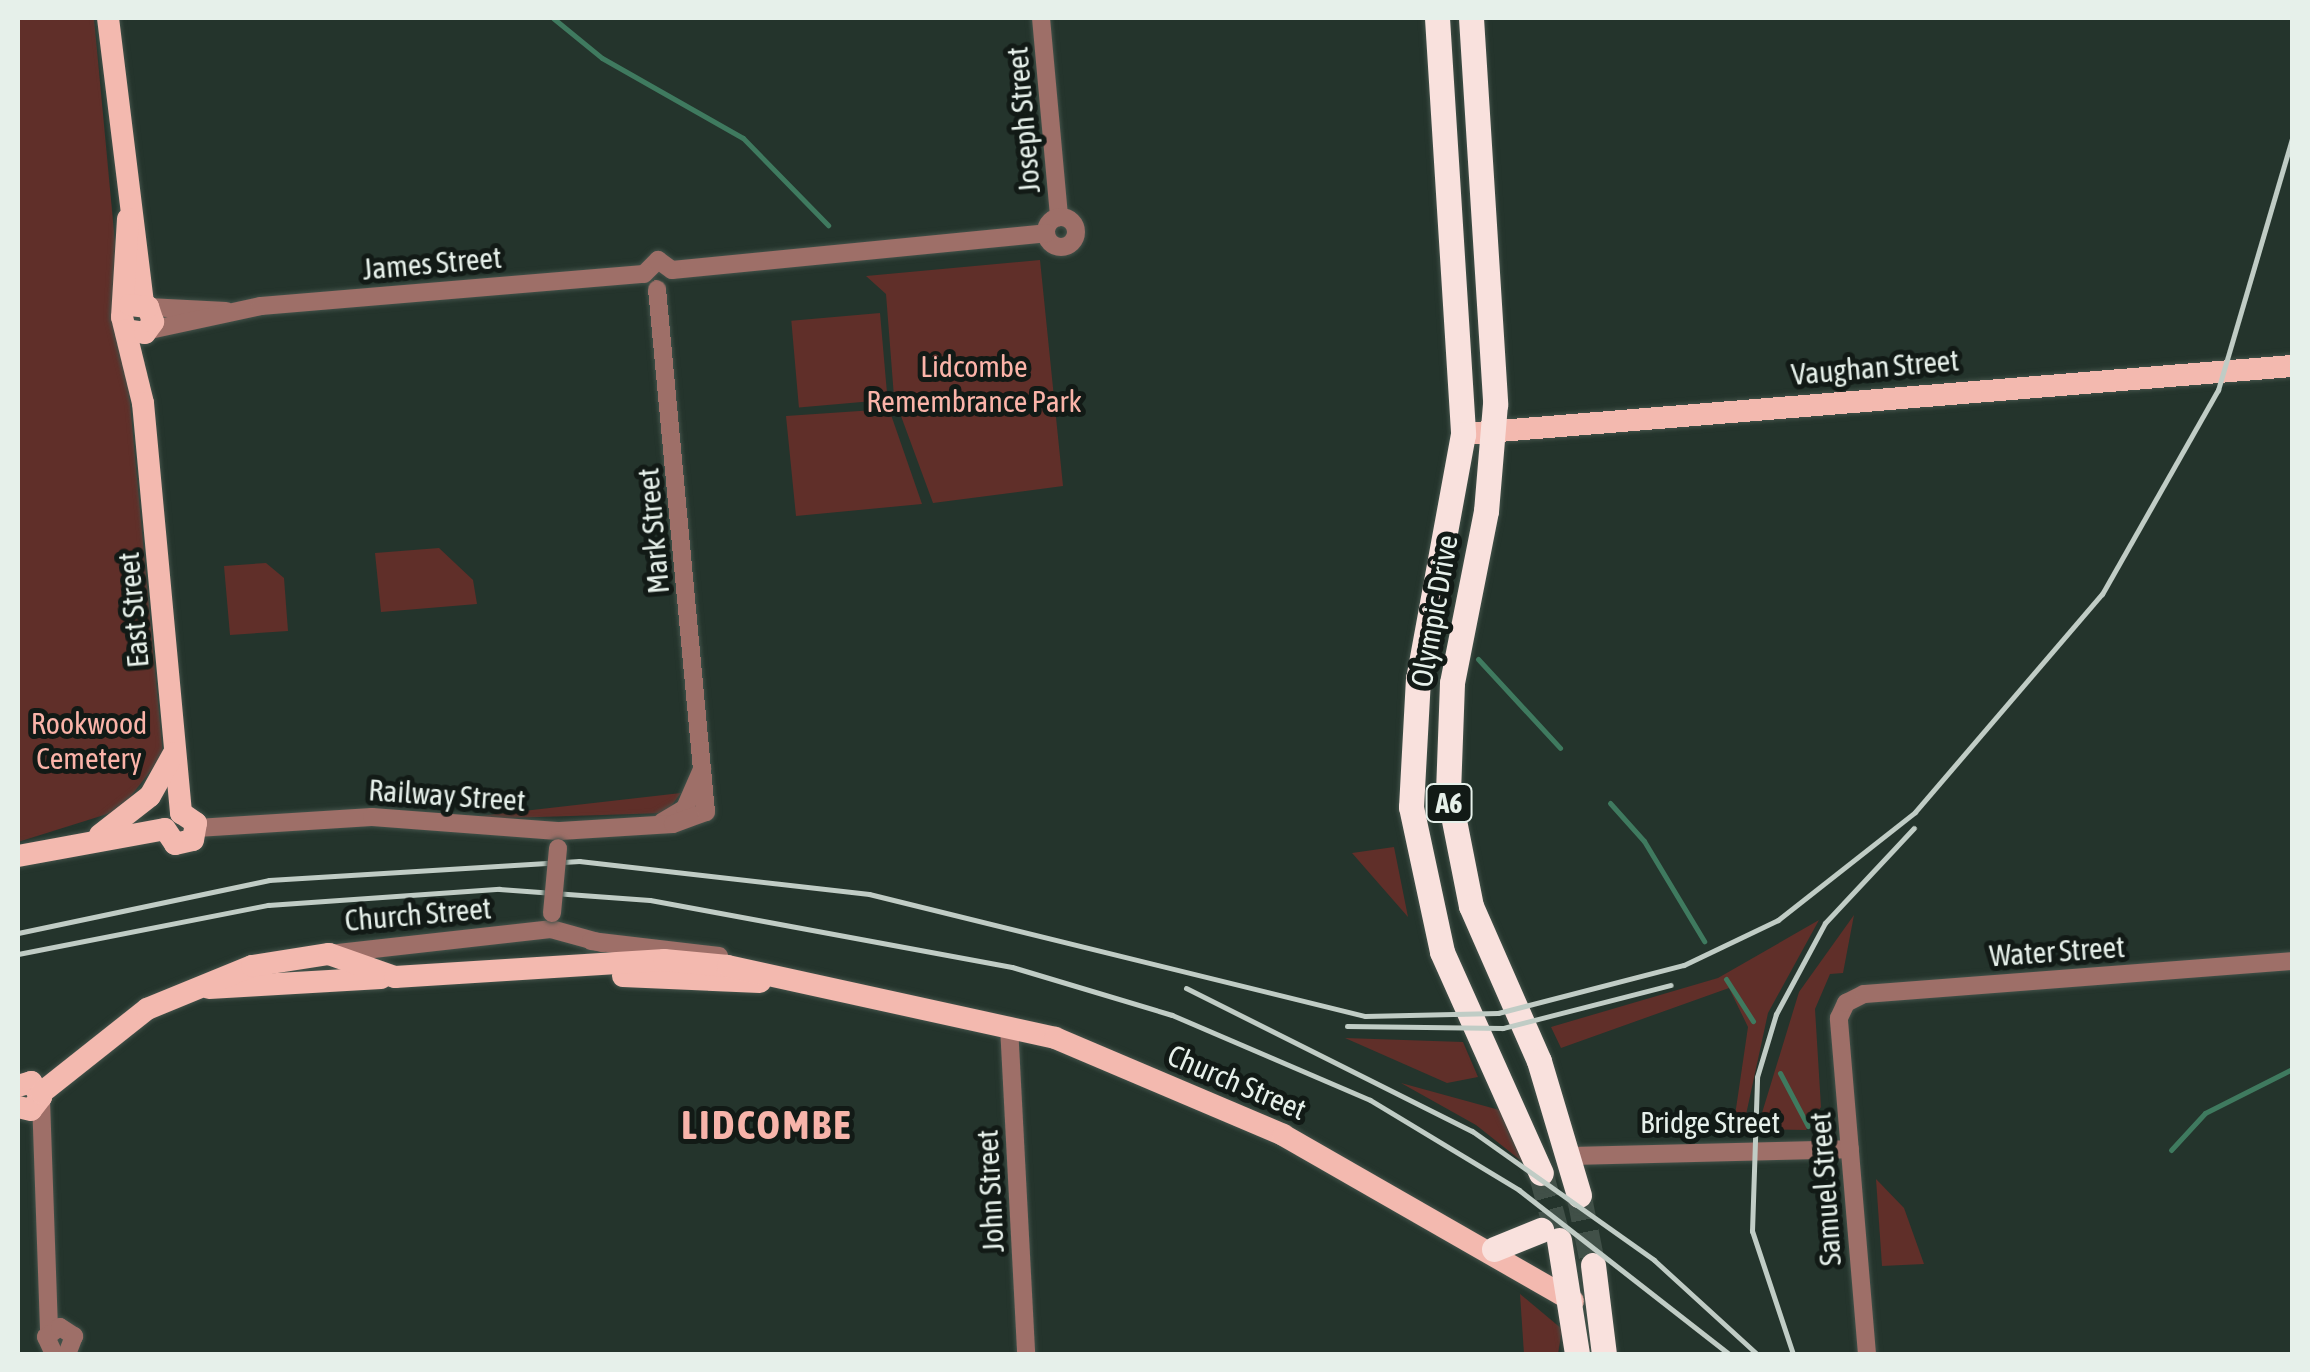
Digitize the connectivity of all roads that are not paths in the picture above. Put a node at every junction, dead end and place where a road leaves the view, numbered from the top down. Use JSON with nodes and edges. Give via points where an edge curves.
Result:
{"nodes":[{"id":1,"x":108,"y":18,"type":"edge"},
{"id":2,"x":1041,"y":18,"type":"edge"},
{"id":3,"x":1437,"y":18,"type":"edge"},
{"id":4,"x":1471,"y":18,"type":"edge"},
{"id":5,"x":1474,"y":52,"type":"junction"},
{"id":6,"x":1440,"y":55,"type":"junction"},
{"id":7,"x":1059,"y":217,"type":"junction"},
{"id":8,"x":1046,"y":233,"type":"junction"},
{"id":9,"x":672,"y":270,"type":"junction"},
{"id":10,"x":644,"y":274,"type":"junction"},
{"id":11,"x":657,"y":288,"type":"junction"},
{"id":12,"x":139,"y":319,"type":"junction"},
{"id":13,"x":2292,"y":366,"type":"edge"},
{"id":14,"x":1494,"y":432,"type":"junction"},
{"id":15,"x":1463,"y":434,"type":"junction"},
{"id":16,"x":174,"y":750,"type":"junction"},
{"id":17,"x":703,"y":782,"type":"junction"},
{"id":18,"x":181,"y":824,"type":"junction"},
{"id":19,"x":644,"y":827,"type":"junction"},
{"id":20,"x":559,"y":840,"type":"junction"},
{"id":21,"x":74,"y":845,"type":"junction"},
{"id":22,"x":18,"y":856,"type":"edge"},
{"id":23,"x":551,"y":921,"type":"junction"},
{"id":24,"x":590,"y":941,"type":"junction"},
{"id":25,"x":441,"y":945,"type":"junction"},
{"id":26,"x":329,"y":954,"type":"junction"},
{"id":27,"x":2292,"y":961,"type":"edge"},
{"id":28,"x":353,"y":962,"type":"junction"},
{"id":29,"x":653,"y":962,"type":"junction"},
{"id":30,"x":524,"y":972,"type":"junction"},
{"id":31,"x":395,"y":977,"type":"junction"},
{"id":32,"x":782,"y":982,"type":"junction"},
{"id":33,"x":810,"y":982,"type":"junction"},
{"id":34,"x":217,"y":988,"type":"junction"},
{"id":35,"x":189,"y":991,"type":"junction"},
{"id":36,"x":1838,"y":1018,"type":"joint"},
{"id":37,"x":1010,"y":1026,"type":"junction"},
{"id":38,"x":25,"y":1099,"type":"edge"},
{"id":39,"x":1850,"y":1149,"type":"junction"},
{"id":40,"x":1570,"y":1156,"type":"junction"},
{"id":41,"x":1541,"y":1173,"type":"tunnel mouth"},
{"id":42,"x":1579,"y":1195,"type":"tunnel mouth"},
{"id":43,"x":1494,"y":1249,"type":"junction"},
{"id":44,"x":1593,"y":1266,"type":"tunnel mouth"},
{"id":45,"x":1574,"y":1301,"type":"junction"},
{"id":46,"x":1604,"y":1324,"type":"junction"},
{"id":47,"x":58,"y":1331,"type":"junction"},
{"id":48,"x":1577,"y":1352,"type":"edge"},
{"id":49,"x":52,"y":1354,"type":"edge"},
{"id":50,"x":67,"y":1354,"type":"edge"},
{"id":51,"x":1026,"y":1354,"type":"edge"},
{"id":52,"x":1604,"y":1354,"type":"edge"},
{"id":53,"x":1867,"y":1354,"type":"edge"}],
"edges":[{"from":1,"to":12,"type":"main road","name":"East Street"},
{"from":2,"to":7,"type":"street","name":"Joseph Street"},
{"from":3,"to":6,"type":"highway","name":"Olympic Drive","number":"A6"},
{"from":4,"to":5,"type":"highway","name":"Olympic Drive","number":"A6"},
{"from":5,"to":6,"type":"highway"},
{"from":5,"to":14,"type":"highway","name":"Olympic Drive","number":"A6"},
{"from":6,"to":15,"type":"highway","name":"Olympic Drive","number":"A6"},
{"from":7,"to":8,"type":"street"},
{"from":7,"to":8,"type":"street","name":"Joseph Street","via":[[1074,226],[1073,240],[1056,246]]},
{"from":8,"to":9,"type":"street"},
{"from":9,"to":10,"type":"street","name":"James Street","via":[[658,260]]},
{"from":9,"to":11,"type":"street"},
{"from":10,"to":11,"type":"street"},
{"from":10,"to":12,"type":"street","name":"James Street"},
{"from":11,"to":17,"type":"street","name":"Mark Street"},
{"from":12,"to":16,"type":"main road","name":"East Street"},
{"from":13,"to":14,"type":"main road","name":"Vaughan Street"},
{"from":14,"to":15,"type":"main road","name":"Vaughan Street"},
{"from":14,"to":40,"type":"highway","name":"Olympic Drive","number":"A6","via":[[1452,683],[1448,790],[1471,906]]},
{"from":15,"to":41,"type":"highway","name":"Olympic Drive","number":"A6","via":[[1413,709],[1410,808],[1442,952]]},
{"from":16,"to":18,"type":"main road","name":"East Street"},
{"from":16,"to":21,"type":"main road","via":[[140,807]]},
{"from":17,"to":19,"type":"street","via":[[682,811]]},
{"from":17,"to":19,"type":"street","name":"Railway Street","via":[[706,812],[693,821]]},
{"from":18,"to":20,"type":"street","name":"Railway Street","via":[[372,817]]},
{"from":18,"to":21,"type":"main road","name":"Railway Street"},
{"from":19,"to":20,"type":"street","name":"Railway Street"},
{"from":20,"to":23,"type":"street","bridge":true},
{"from":21,"to":22,"type":"main road","name":"Railway Street"},
{"from":23,"to":24,"type":"street","name":"Church Street"},
{"from":23,"to":25,"type":"street","name":"Church Street"},
{"from":24,"to":29,"type":"street","name":"Church Street"},
{"from":24,"to":33,"type":"street","via":[[678,948]]},
{"from":25,"to":26,"type":"street","name":"Church Street"},
{"from":25,"to":28,"type":"street"},
{"from":26,"to":28,"type":"main road","name":"Church Street"},
{"from":26,"to":35,"type":"main road","name":"Church Street","via":[[240,969]]},
{"from":27,"to":36,"type":"street","name":"Water Street","via":[[1864,994]]},
{"from":28,"to":31,"type":"main road","name":"Church Street"},
{"from":28,"to":34,"type":"main road"},
{"from":29,"to":30,"type":"main road","name":"Church Street"},
{"from":29,"to":32,"type":"main road"},
{"from":29,"to":33,"type":"main road"},
{"from":30,"to":31,"type":"main road","name":"Church Street"},
{"from":30,"to":32,"type":"main road"},
{"from":31,"to":34,"type":"main road"},
{"from":32,"to":33,"type":"main road"},
{"from":33,"to":37,"type":"main road","name":"Church Street"},
{"from":34,"to":35,"type":"main road"},
{"from":35,"to":38,"type":"main road","name":"Church Street","via":[[71,1062]]},
{"from":36,"to":39,"type":"street","name":"Samuel Street"},
{"from":37,"to":43,"type":"main road","name":"Church Street","via":[[1283,1135]]},
{"from":37,"to":51,"type":"street","name":"John Street"},
{"from":38,"to":47,"type":"street","via":[[40,1147]]},
{"from":39,"to":40,"type":"street","name":"Bridge Street"},
{"from":39,"to":53,"type":"street","name":"Samuel Street"},
{"from":40,"to":42,"type":"highway","name":"Olympic Drive","number":"A6"},
{"from":43,"to":45,"type":"main road","name":"Church Street"},
{"from":43,"to":45,"type":"highway","via":[[1550,1235]]},
{"from":44,"to":46,"type":"highway"},
{"from":45,"to":46,"type":"highway","name":"Church Street"},
{"from":45,"to":48,"type":"highway"},
{"from":46,"to":48,"type":"highway"},
{"from":46,"to":52,"type":"highway"},
{"from":47,"to":49,"type":"street"},
{"from":47,"to":50,"type":"street","via":[[75,1341]]}]}
